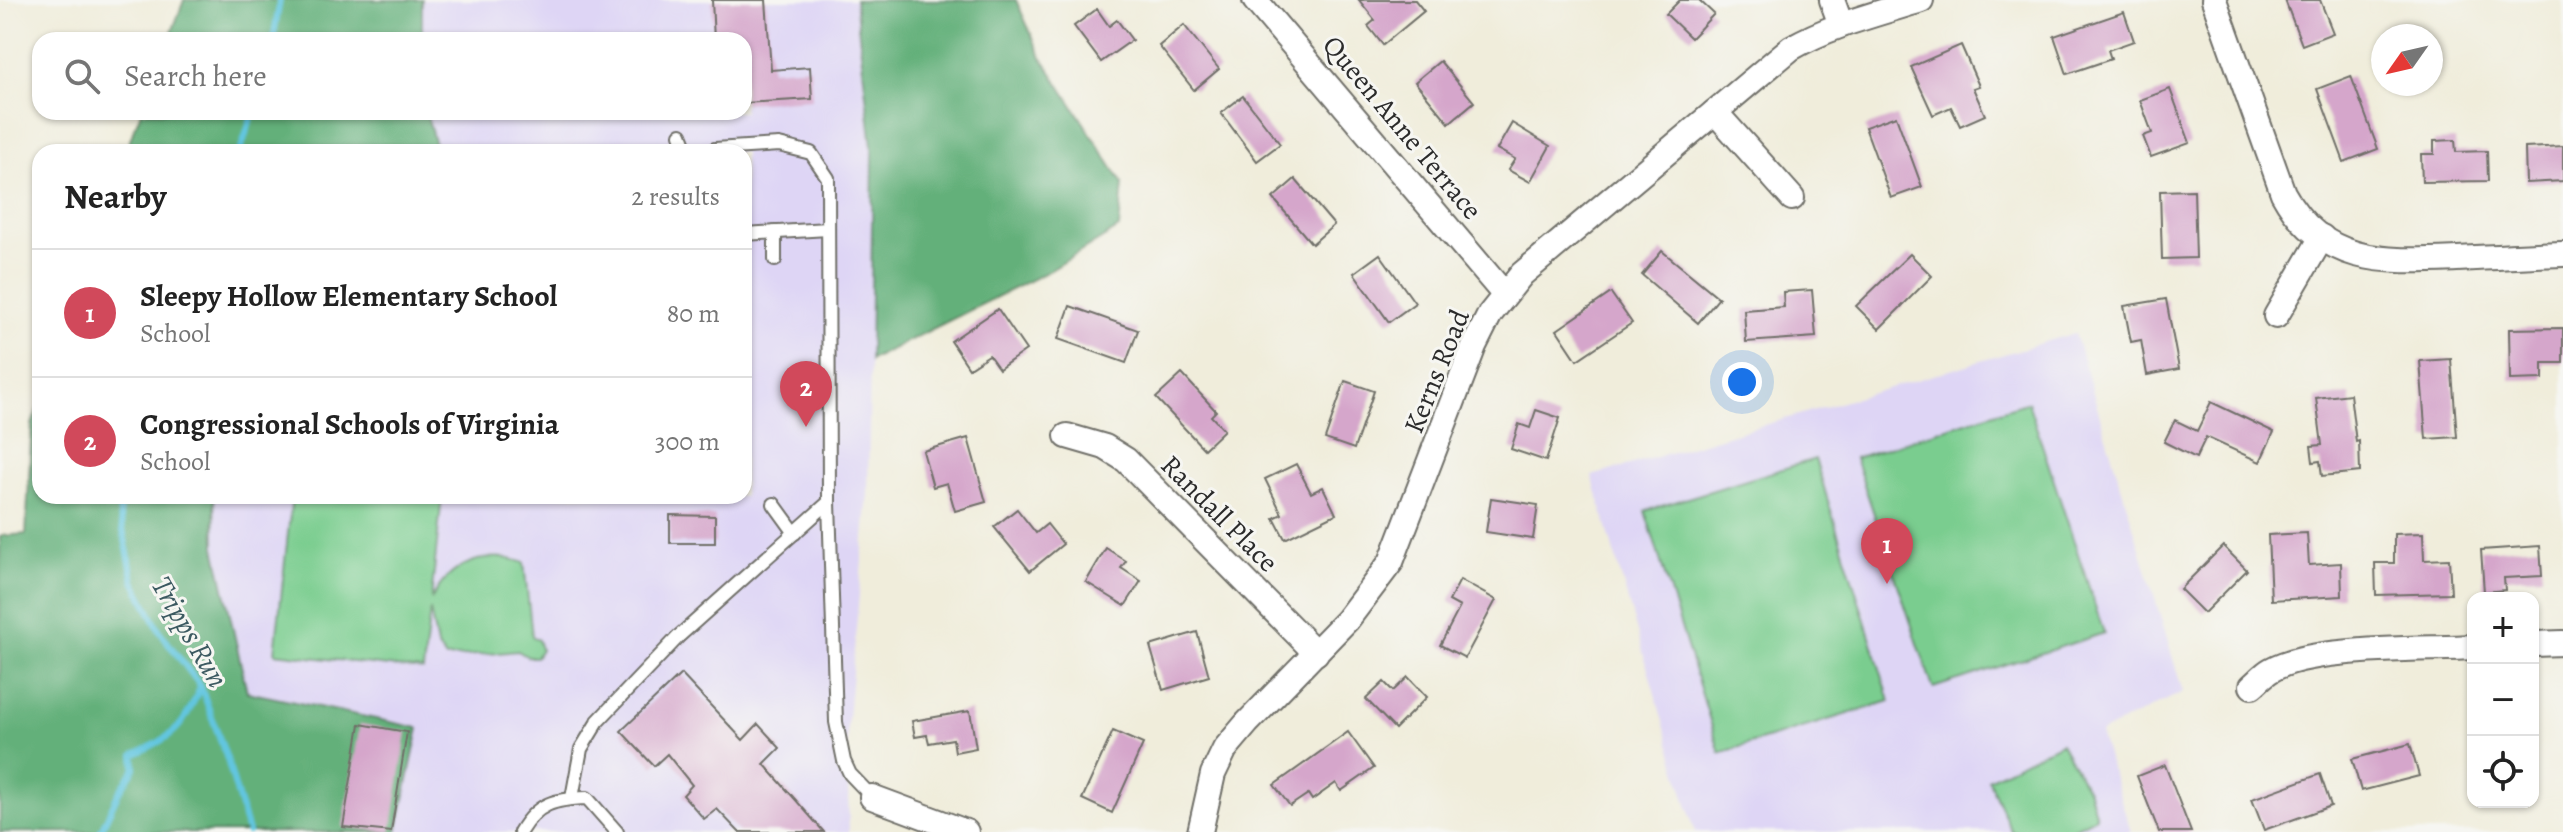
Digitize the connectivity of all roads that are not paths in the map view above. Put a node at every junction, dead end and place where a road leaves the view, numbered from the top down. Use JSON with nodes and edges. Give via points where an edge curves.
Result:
{"nodes":[{"id":1,"x":1255,"y":0,"type":"edge"},
{"id":2,"x":1832,"y":0,"type":"edge"},
{"id":3,"x":1921,"y":0,"type":"edge"},
{"id":4,"x":2214,"y":0,"type":"edge"},
{"id":5,"x":1841,"y":25,"type":"junction"},
{"id":6,"x":1715,"y":112,"type":"junction"},
{"id":7,"x":681,"y":134,"type":"dead end"},
{"id":8,"x":685,"y":144,"type":"edge"},
{"id":9,"x":752,"y":147,"type":"edge"},
{"id":10,"x":1792,"y":198,"type":"dead end"},
{"id":11,"x":828,"y":229,"type":"junction"},
{"id":12,"x":775,"y":232,"type":"junction"},
{"id":13,"x":752,"y":233,"type":"edge"},
{"id":14,"x":2322,"y":237,"type":"junction"},
{"id":15,"x":2563,"y":254,"type":"edge"},
{"id":16,"x":775,"y":260,"type":"dead end"},
{"id":17,"x":1504,"y":294,"type":"junction"},
{"id":18,"x":2276,"y":316,"type":"dead end"},
{"id":19,"x":1067,"y":436,"type":"dead end"},
{"id":20,"x":829,"y":502,"type":"junction"},
{"id":21,"x":774,"y":504,"type":"dead end"},
{"id":22,"x":795,"y":533,"type":"junction"},
{"id":23,"x":2563,"y":643,"type":"edge"},
{"id":24,"x":2539,"y":644,"type":"edge"},
{"id":25,"x":2467,"y":647,"type":"edge"},
{"id":26,"x":1316,"y":653,"type":"junction"},
{"id":27,"x":2252,"y":686,"type":"dead end"},
{"id":28,"x":872,"y":797,"type":"joint"},
{"id":29,"x":572,"y":798,"type":"junction"},
{"id":30,"x":520,"y":832,"type":"edge"},
{"id":31,"x":617,"y":832,"type":"edge"},
{"id":32,"x":966,"y":832,"type":"edge"},
{"id":33,"x":1200,"y":832,"type":"edge"}],
"edges":[{"from":1,"to":17,"type":"street","name":"Queen Anne Terrace"},
{"from":2,"to":5,"type":"street"},
{"from":3,"to":5,"type":"street","name":"Kerns Road"},
{"from":4,"to":14,"type":"street","via":[[2283,193]]},
{"from":5,"to":6,"type":"street","name":"Kerns Road","via":[[1791,48]]},
{"from":6,"to":10,"type":"street"},
{"from":6,"to":17,"type":"street","name":"Kerns Road"},
{"from":7,"to":8,"type":"lane"},
{"from":9,"to":11,"type":"lane","via":[[779,145],[811,153],[828,178]]},
{"from":11,"to":12,"type":"lane"},
{"from":11,"to":20,"type":"lane"},
{"from":12,"to":13,"type":"lane"},
{"from":12,"to":16,"type":"lane"},
{"from":14,"to":15,"type":"street","via":[[2358,255],[2395,261]]},
{"from":14,"to":18,"type":"street"},
{"from":17,"to":26,"type":"street","name":"Kerns Road","via":[[1474,346],[1391,562]]},
{"from":19,"to":26,"type":"street","name":"Randall Place","via":[[1105,447],[1126,460]]},
{"from":20,"to":22,"type":"lane"},
{"from":20,"to":28,"type":"lane","via":[[836,722],[850,774]]},
{"from":21,"to":22,"type":"lane"},
{"from":22,"to":29,"type":"lane","via":[[679,636],[598,721],[581,749]]},
{"from":23,"to":24,"type":"street"},
{"from":25,"to":27,"type":"street","via":[[2321,655],[2271,670]]},
{"from":26,"to":33,"type":"street","name":"Kerns Road","via":[[1225,749],[1213,774]]},
{"from":28,"to":32,"type":"street"},
{"from":29,"to":30,"type":"lane","via":[[558,799],[530,816]]},
{"from":29,"to":31,"type":"lane","via":[[587,798]]}]}
